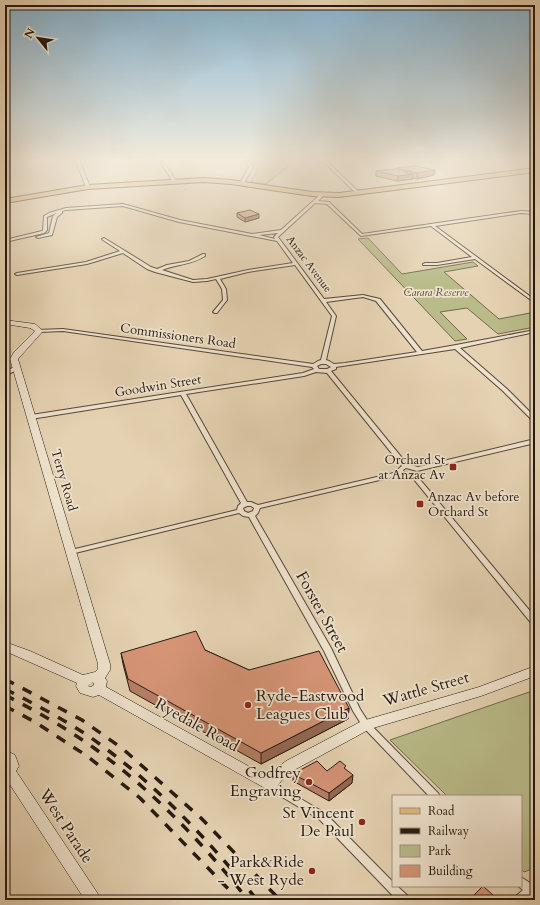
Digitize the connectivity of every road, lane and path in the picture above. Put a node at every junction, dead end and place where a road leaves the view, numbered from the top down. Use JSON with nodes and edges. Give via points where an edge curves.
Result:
{"nodes":[{"id":1,"x":315,"y":202,"type":"joint"},
{"id":2,"x":66,"y":209,"type":"junction"},
{"id":3,"x":535,"y":213,"type":"edge"},
{"id":4,"x":432,"y":225,"type":"junction"},
{"id":5,"x":282,"y":231,"type":"junction"},
{"id":6,"x":252,"y":235,"type":"junction"},
{"id":7,"x":104,"y":239,"type":"dead end"},
{"id":8,"x":276,"y":240,"type":"junction"},
{"id":9,"x":5,"y":241,"type":"edge"},
{"id":10,"x":5,"y":244,"type":"edge"},
{"id":11,"x":123,"y":252,"type":"junction"},
{"id":12,"x":204,"y":255,"type":"dead end"},
{"id":13,"x":476,"y":258,"type":"junction"},
{"id":14,"x":295,"y":264,"type":"junction"},
{"id":15,"x":425,"y":264,"type":"dead end"},
{"id":16,"x":157,"y":271,"type":"junction"},
{"id":17,"x":16,"y":274,"type":"dead end"},
{"id":18,"x":217,"y":278,"type":"junction"},
{"id":19,"x":323,"y":301,"type":"junction"},
{"id":20,"x":535,"y":302,"type":"edge"},
{"id":21,"x":215,"y":312,"type":"dead end"},
{"id":22,"x":5,"y":322,"type":"edge"},
{"id":23,"x":39,"y":330,"type":"junction"},
{"id":24,"x":535,"y":331,"type":"edge"},
{"id":25,"x":456,"y":347,"type":"junction"},
{"id":26,"x":420,"y":352,"type":"junction"},
{"id":27,"x":323,"y":362,"type":"junction"},
{"id":28,"x":298,"y":365,"type":"junction"},
{"id":29,"x":334,"y":366,"type":"junction"},
{"id":30,"x":16,"y":368,"type":"junction"},
{"id":31,"x":315,"y":368,"type":"junction"},
{"id":32,"x":328,"y":372,"type":"junction"},
{"id":33,"x":5,"y":374,"type":"edge"},
{"id":34,"x":289,"y":376,"type":"junction"},
{"id":35,"x":184,"y":393,"type":"junction"},
{"id":36,"x":31,"y":417,"type":"junction"},
{"id":37,"x":535,"y":420,"type":"edge"},
{"id":38,"x":535,"y":441,"type":"edge"},
{"id":39,"x":405,"y":466,"type":"junction"},
{"id":40,"x":401,"y":473,"type":"junction"},
{"id":41,"x":416,"y":473,"type":"junction"},
{"id":42,"x":245,"y":504,"type":"junction"},
{"id":43,"x":257,"y":507,"type":"junction"},
{"id":44,"x":240,"y":511,"type":"junction"},
{"id":45,"x":251,"y":515,"type":"junction"},
{"id":46,"x":71,"y":552,"type":"junction"},
{"id":47,"x":535,"y":622,"type":"edge"},
{"id":48,"x":5,"y":646,"type":"edge"},
{"id":49,"x":535,"y":671,"type":"edge"},
{"id":50,"x":98,"y":684,"type":"junction"},
{"id":51,"x":366,"y":725,"type":"junction"},
{"id":52,"x":5,"y":756,"type":"edge"},
{"id":53,"x":7,"y":774,"type":"edge"},
{"id":54,"x":270,"y":785,"type":"junction"},
{"id":55,"x":434,"y":795,"type":"edge"},
{"id":56,"x":522,"y":882,"type":"edge"},
{"id":57,"x":533,"y":887,"type":"edge"},
{"id":58,"x":94,"y":900,"type":"edge"},
{"id":59,"x":404,"y":900,"type":"edge"},
{"id":60,"x":520,"y":900,"type":"edge"}],
"edges":[{"from":1,"to":4,"type":"street","via":[[328,203],[361,236]]},
{"from":1,"to":5,"type":"street","name":"Anzac Avenue"},
{"from":2,"to":6,"type":"street","via":[[123,205],[179,221]]},
{"from":2,"to":9,"type":"street","via":[[44,217],[43,232]]},
{"from":2,"to":10,"type":"street","via":[[55,216],[51,234]]},
{"from":3,"to":4,"type":"street","via":[[521,212]]},
{"from":4,"to":13,"type":"street"},
{"from":5,"to":6,"type":"street"},
{"from":5,"to":8,"type":"street","name":"Anzac Avenue","via":[[276,236]]},
{"from":6,"to":8,"type":"street"},
{"from":7,"to":11,"type":"street"},
{"from":8,"to":14,"type":"street","name":"Anzac Avenue"},
{"from":11,"to":16,"type":"street"},
{"from":11,"to":17,"type":"street","via":[[87,263]]},
{"from":12,"to":16,"type":"street","via":[[190,262]]},
{"from":13,"to":15,"type":"street"},
{"from":13,"to":20,"type":"street"},
{"from":14,"to":18,"type":"street"},
{"from":14,"to":19,"type":"street","name":"Anzac Avenue"},
{"from":16,"to":18,"type":"street","via":[[193,281]]},
{"from":18,"to":21,"type":"street","via":[[224,289],[225,300]]},
{"from":19,"to":26,"type":"street","via":[[363,296],[378,300]]},
{"from":19,"to":27,"type":"street","name":"Anzac Avenue","via":[[334,316]]},
{"from":22,"to":23,"type":"street","via":[[31,326]]},
{"from":23,"to":28,"type":"street","name":"Commissioners Road","via":[[63,330]]},
{"from":23,"to":30,"type":"street","via":[[17,354],[14,360]]},
{"from":24,"to":25,"type":"street"},
{"from":25,"to":26,"type":"street"},
{"from":25,"to":37,"type":"street"},
{"from":26,"to":29,"type":"street"},
{"from":27,"to":29,"type":"street"},
{"from":27,"to":31,"type":"street","via":[[317,363]]},
{"from":28,"to":31,"type":"street","name":"Commissioners Road"},
{"from":28,"to":34,"type":"street","name":"Goodwin Street","via":[[304,368],[304,372]]},
{"from":29,"to":32,"type":"street"},
{"from":30,"to":33,"type":"street"},
{"from":30,"to":36,"type":"street","name":"Terry Road"},
{"from":31,"to":32,"type":"street","name":"Commissioners Road"},
{"from":31,"to":34,"type":"street","name":"Goodwin Street","via":[[304,374]]},
{"from":32,"to":39,"type":"street"},
{"from":34,"to":35,"type":"street","name":"Goodwin Street"},
{"from":35,"to":36,"type":"street","name":"Goodwin Street"},
{"from":35,"to":42,"type":"street"},
{"from":36,"to":46,"type":"street","name":"Terry Road"},
{"from":38,"to":41,"type":"street"},
{"from":39,"to":40,"type":"street","via":[[400,470]]},
{"from":39,"to":41,"type":"street","via":[[414,467]]},
{"from":40,"to":41,"type":"street","via":[[409,476]]},
{"from":40,"to":43,"type":"street"},
{"from":41,"to":47,"type":"street"},
{"from":42,"to":43,"type":"street"},
{"from":42,"to":44,"type":"street","via":[[240,507]]},
{"from":43,"to":45,"type":"street","via":[[256,512]]},
{"from":44,"to":45,"type":"street","via":[[245,515]]},
{"from":44,"to":46,"type":"street"},
{"from":45,"to":51,"type":"street","name":"Forster Street","via":[[328,650]]},
{"from":46,"to":50,"type":"street","name":"Terry Road","via":[[104,664]]},
{"from":48,"to":50,"type":"street","name":"Ryedale Road","via":[[84,681],[84,690],[90,692]]},
{"from":49,"to":51,"type":"street","name":"Wattle Street","via":[[480,691]]},
{"from":50,"to":54,"type":"street","name":"Ryedale Road"},
{"from":51,"to":54,"type":"street","name":"Wattle Street","via":[[291,765]]},
{"from":51,"to":55,"type":"street","name":"Forster Street"},
{"from":52,"to":53,"type":"street","via":[[12,762],[12,768]]},
{"from":53,"to":58,"type":"street","name":"West Parade"},
{"from":54,"to":59,"type":"street","name":"Ryedale Road","via":[[322,816]]},
{"from":56,"to":57,"type":"street"},
{"from":57,"to":60,"type":"street"}]}
